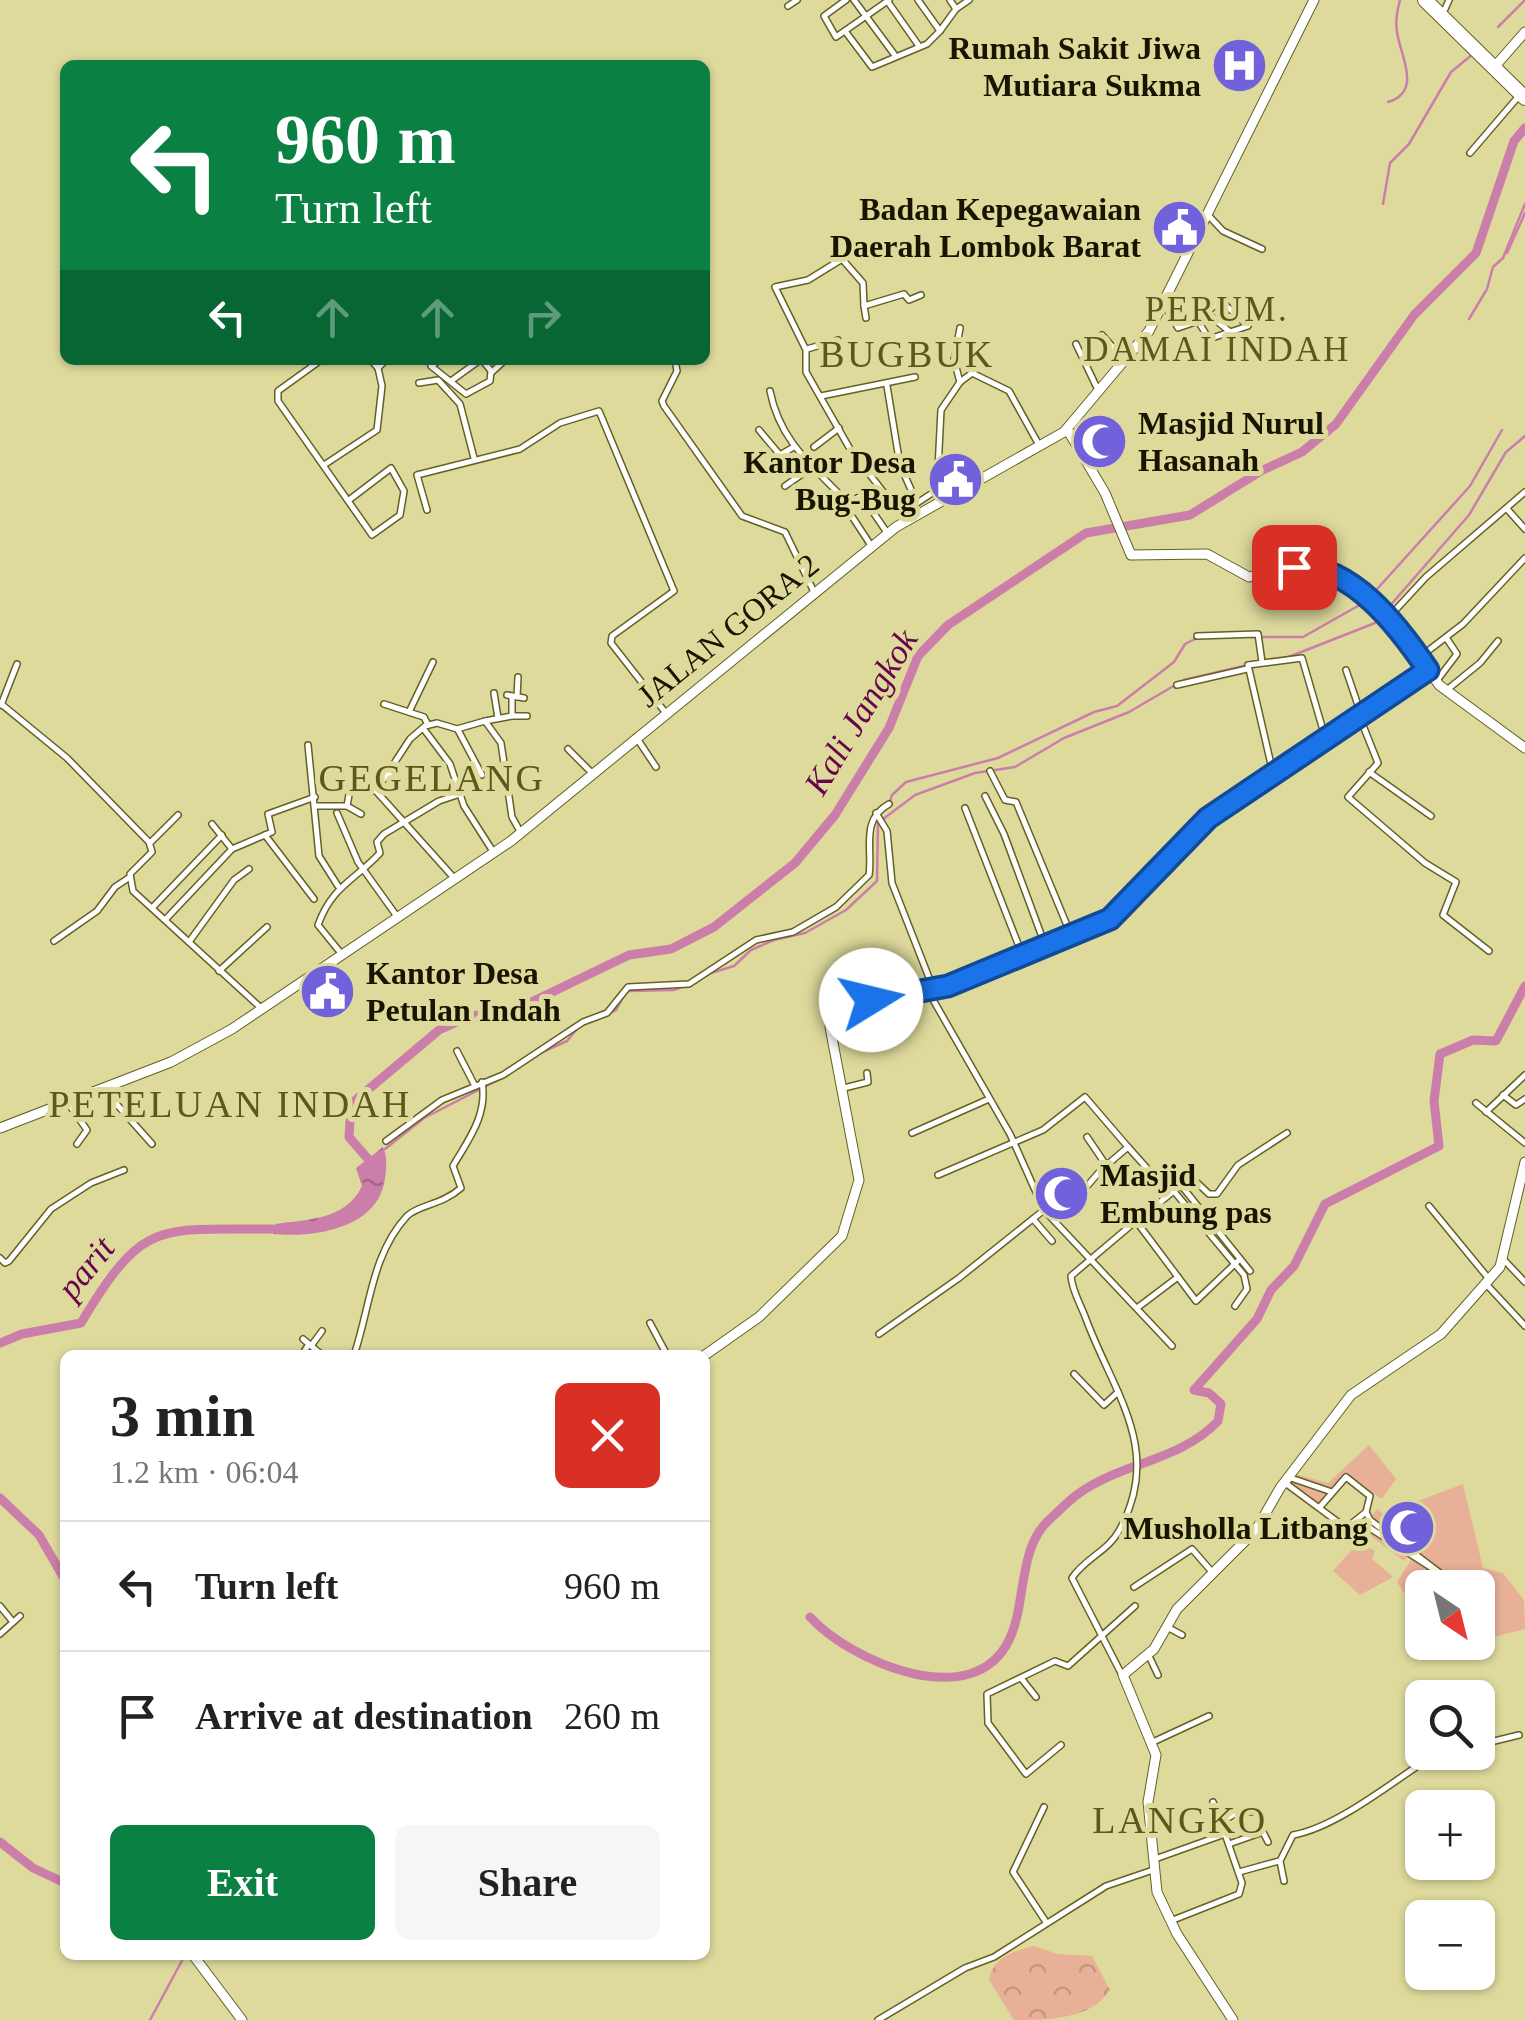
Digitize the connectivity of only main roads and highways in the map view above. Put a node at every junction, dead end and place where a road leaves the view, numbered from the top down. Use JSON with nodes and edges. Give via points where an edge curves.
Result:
{"nodes":[{"id":1,"x":1425,"y":0,"type":"edge"},
{"id":2,"x":1444,"y":11,"type":"edge"},
{"id":3,"x":1524,"y":94,"type":"edge"}],
"edges":[{"from":1,"to":2,"type":"highway"},
{"from":2,"to":3,"type":"highway"},
{"from":2,"to":3,"type":"highway"}]}
